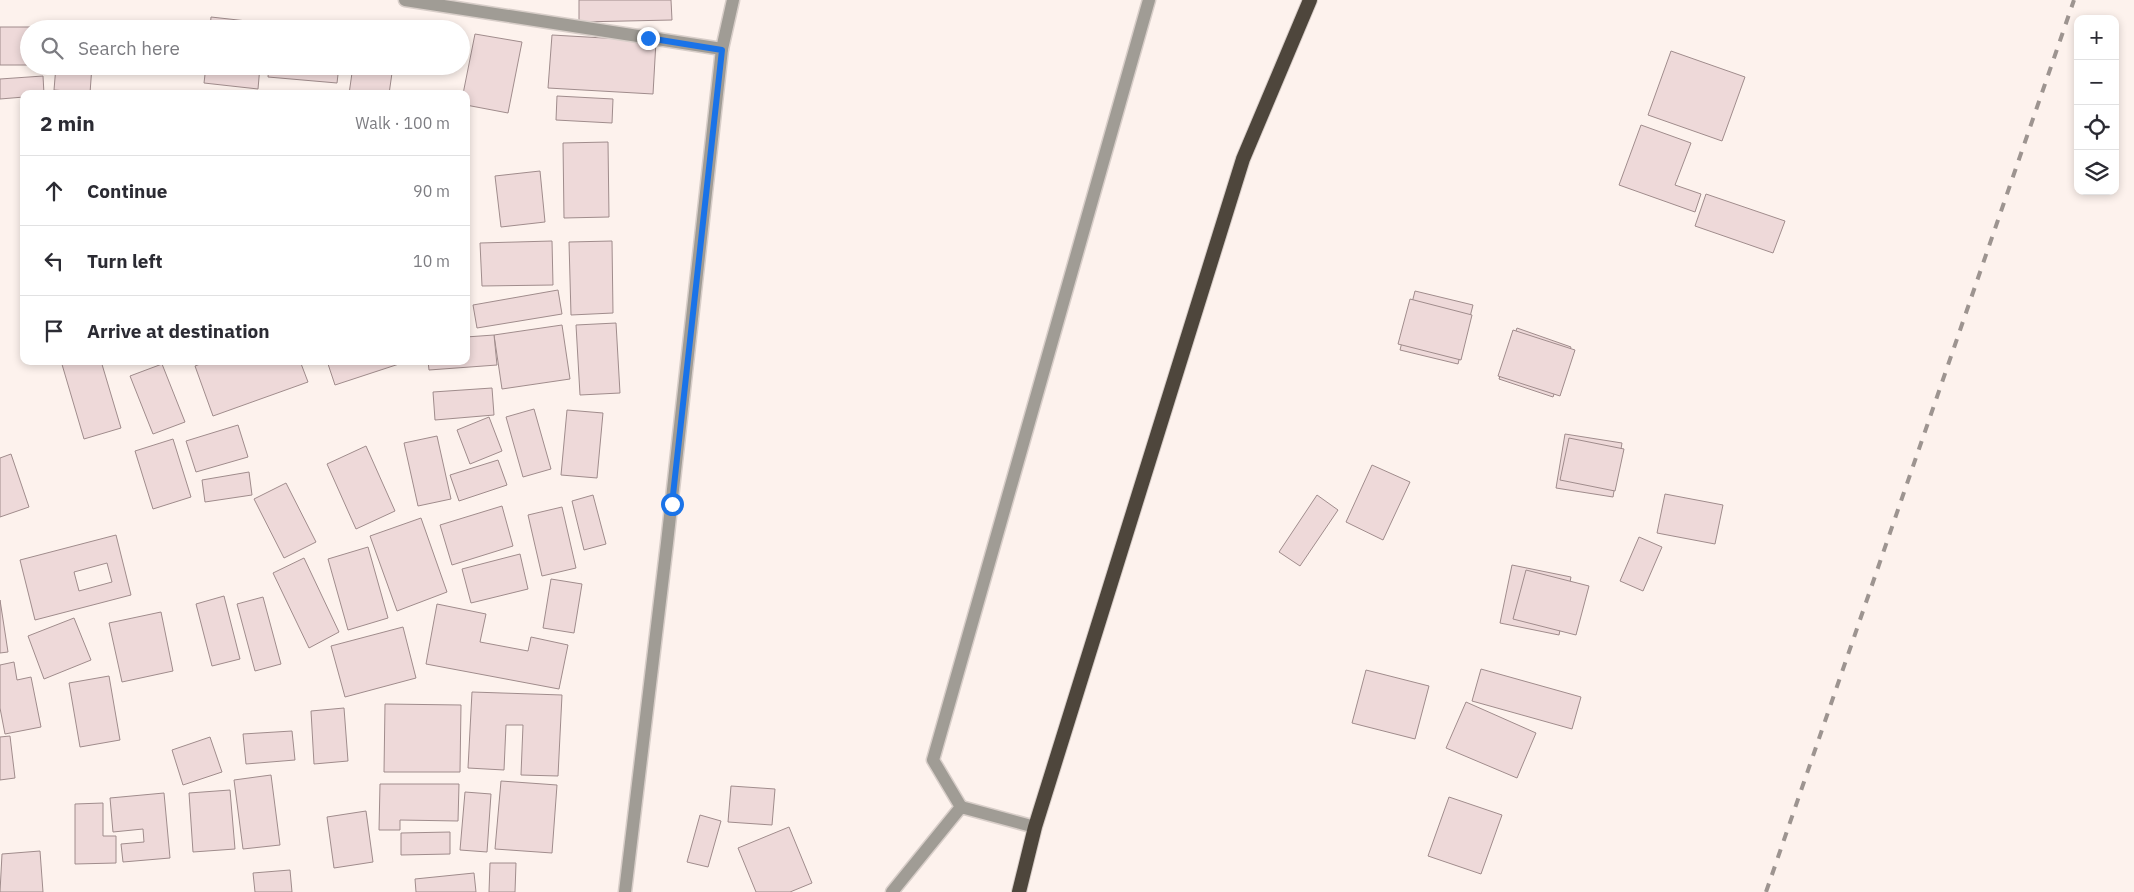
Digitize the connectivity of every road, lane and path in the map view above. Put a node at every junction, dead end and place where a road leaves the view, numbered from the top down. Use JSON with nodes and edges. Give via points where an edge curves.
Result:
{"nodes":[{"id":1,"x":405,"y":0,"type":"edge"},
{"id":2,"x":733,"y":0,"type":"edge"},
{"id":3,"x":1149,"y":0,"type":"edge"},
{"id":4,"x":1310,"y":0,"type":"edge"},
{"id":5,"x":722,"y":50,"type":"junction"},
{"id":6,"x":961,"y":807,"type":"junction"},
{"id":7,"x":1035,"y":827,"type":"junction"},
{"id":8,"x":625,"y":892,"type":"edge"},
{"id":9,"x":892,"y":892,"type":"edge"},
{"id":10,"x":1019,"y":892,"type":"edge"}],
"edges":[{"from":1,"to":5,"type":"street"},
{"from":2,"to":5,"type":"street"},
{"from":3,"to":6,"type":"street","via":[[933,760]]},
{"from":4,"to":7,"type":"highway","via":[[1243,159]]},
{"from":5,"to":8,"type":"street"},
{"from":6,"to":7,"type":"street"},
{"from":6,"to":9,"type":"street"},
{"from":7,"to":10,"type":"highway"}]}
